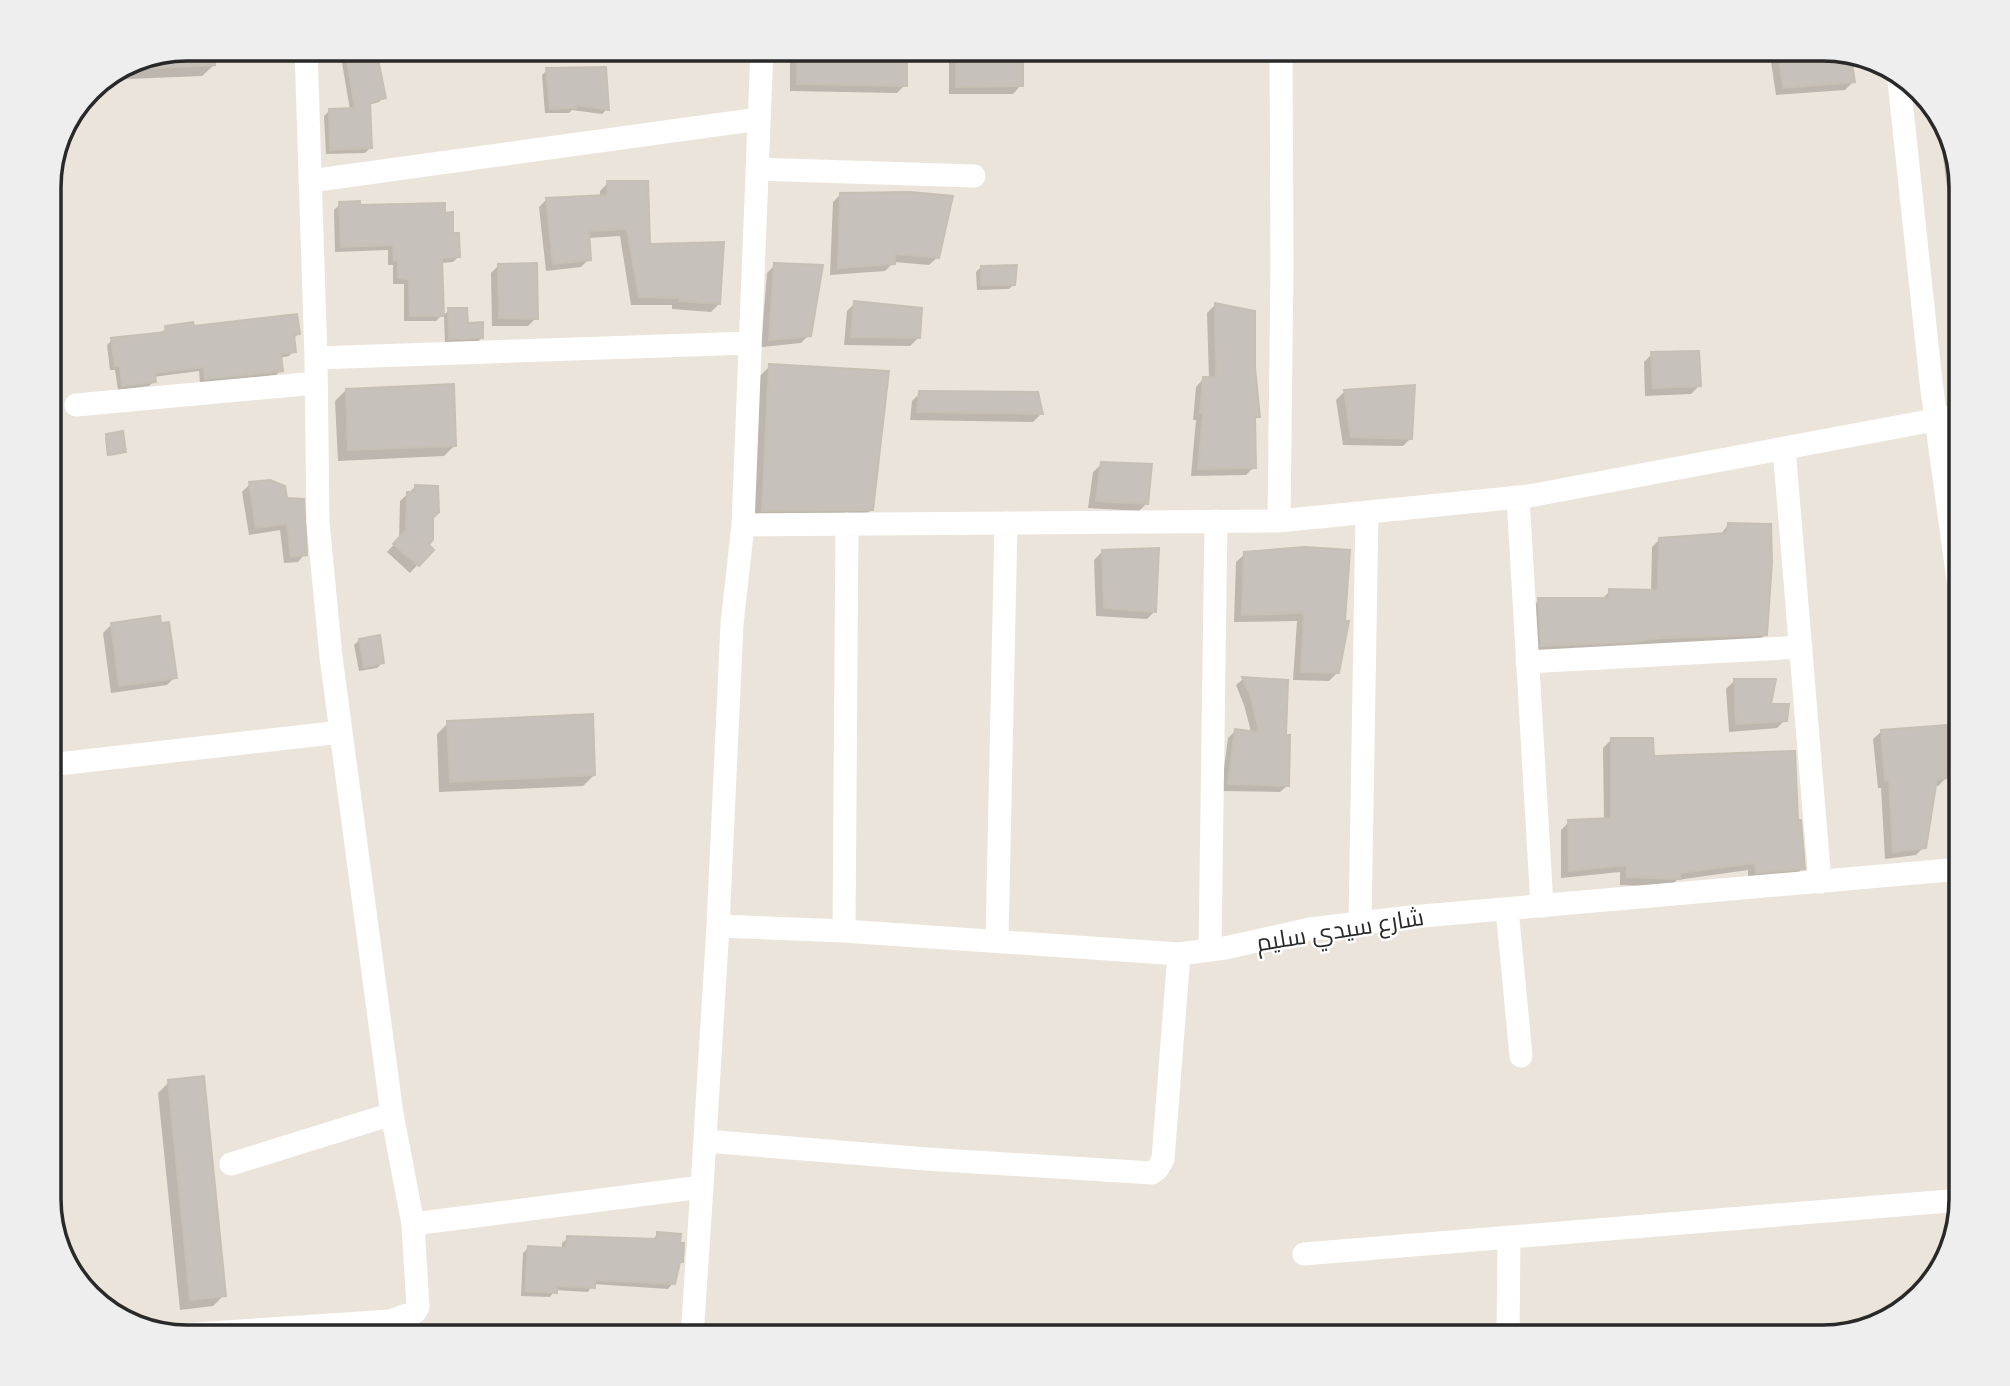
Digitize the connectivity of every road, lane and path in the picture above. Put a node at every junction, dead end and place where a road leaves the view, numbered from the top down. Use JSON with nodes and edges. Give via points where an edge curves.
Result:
{"nodes":[{"id":1,"x":1281,"y":61,"type":"edge"},
{"id":2,"x":306,"y":62,"type":"edge"},
{"id":3,"x":761,"y":62,"type":"edge"},
{"id":4,"x":1900,"y":88,"type":"edge"},
{"id":5,"x":759,"y":119,"type":"junction"},
{"id":6,"x":757,"y":169,"type":"junction"},
{"id":7,"x":974,"y":176,"type":"dead end"},
{"id":8,"x":310,"y":181,"type":"junction"},
{"id":9,"x":749,"y":343,"type":"junction"},
{"id":10,"x":316,"y":358,"type":"junction"},
{"id":11,"x":316,"y":383,"type":"junction"},
{"id":12,"x":76,"y":405,"type":"dead end"},
{"id":13,"x":1949,"y":417,"type":"edge"},
{"id":14,"x":1937,"y":419,"type":"junction"},
{"id":15,"x":1784,"y":447,"type":"junction"},
{"id":16,"x":1517,"y":497,"type":"junction"},
{"id":17,"x":1949,"y":507,"type":"edge"},
{"id":18,"x":1367,"y":512,"type":"junction"},
{"id":19,"x":1216,"y":521,"type":"junction"},
{"id":20,"x":1279,"y":521,"type":"junction"},
{"id":21,"x":1006,"y":523,"type":"junction"},
{"id":22,"x":847,"y":524,"type":"junction"},
{"id":23,"x":743,"y":525,"type":"junction"},
{"id":24,"x":1801,"y":647,"type":"junction"},
{"id":25,"x":1527,"y":662,"type":"junction"},
{"id":26,"x":341,"y":732,"type":"junction"},
{"id":27,"x":62,"y":764,"type":"edge"},
{"id":28,"x":1949,"y":870,"type":"edge"},
{"id":29,"x":1820,"y":882,"type":"junction"},
{"id":30,"x":1542,"y":906,"type":"junction"},
{"id":31,"x":1507,"y":909,"type":"junction"},
{"id":32,"x":1360,"y":923,"type":"junction"},
{"id":33,"x":718,"y":926,"type":"junction"},
{"id":34,"x":844,"y":931,"type":"junction"},
{"id":35,"x":997,"y":941,"type":"junction"},
{"id":36,"x":1210,"y":950,"type":"junction"},
{"id":37,"x":1179,"y":954,"type":"junction"},
{"id":38,"x":1521,"y":1056,"type":"dead end"},
{"id":39,"x":392,"y":1114,"type":"junction"},
{"id":40,"x":705,"y":1141,"type":"junction"},
{"id":41,"x":231,"y":1164,"type":"dead end"},
{"id":42,"x":702,"y":1187,"type":"junction"},
{"id":43,"x":1949,"y":1201,"type":"edge"},
{"id":44,"x":413,"y":1224,"type":"junction"},
{"id":45,"x":1509,"y":1237,"type":"junction"},
{"id":46,"x":1304,"y":1254,"type":"dead end"},
{"id":47,"x":330,"y":1325,"type":"edge"},
{"id":48,"x":693,"y":1325,"type":"edge"},
{"id":49,"x":1508,"y":1325,"type":"edge"}],
"edges":[{"from":1,"to":20,"type":"street"},
{"from":2,"to":8,"type":"street"},
{"from":3,"to":5,"type":"street"},
{"from":4,"to":14,"type":"street"},
{"from":5,"to":6,"type":"street"},
{"from":5,"to":8,"type":"street"},
{"from":6,"to":7,"type":"street"},
{"from":6,"to":9,"type":"street"},
{"from":8,"to":10,"type":"street"},
{"from":9,"to":10,"type":"street"},
{"from":9,"to":23,"type":"street"},
{"from":10,"to":11,"type":"street"},
{"from":11,"to":12,"type":"street"},
{"from":11,"to":26,"type":"street","via":[[318,522]]},
{"from":13,"to":14,"type":"street"},
{"from":14,"to":15,"type":"street"},
{"from":14,"to":17,"type":"street"},
{"from":15,"to":16,"type":"street"},
{"from":15,"to":24,"type":"street"},
{"from":16,"to":18,"type":"street"},
{"from":16,"to":25,"type":"street"},
{"from":18,"to":20,"type":"street"},
{"from":18,"to":32,"type":"street"},
{"from":19,"to":20,"type":"street"},
{"from":19,"to":21,"type":"street"},
{"from":19,"to":36,"type":"street"},
{"from":21,"to":22,"type":"street"},
{"from":21,"to":35,"type":"street"},
{"from":22,"to":23,"type":"street"},
{"from":22,"to":34,"type":"street"},
{"from":23,"to":33,"type":"street","via":[[731,638]]},
{"from":24,"to":25,"type":"street"},
{"from":24,"to":29,"type":"street"},
{"from":25,"to":30,"type":"street"},
{"from":26,"to":27,"type":"street"},
{"from":26,"to":39,"type":"street"},
{"from":28,"to":29,"type":"street","name":"شارع سيدي سليم"},
{"from":29,"to":30,"type":"street","name":"شارع سيدي سليم"},
{"from":30,"to":31,"type":"street","name":"شارع سيدي سليم"},
{"from":31,"to":32,"type":"street","name":"شارع سيدي سليم"},
{"from":31,"to":38,"type":"street"},
{"from":32,"to":36,"type":"street","name":"شارع سيدي سليم"},
{"from":33,"to":34,"type":"street","name":"شارع سيدي سليم"},
{"from":33,"to":40,"type":"street"},
{"from":34,"to":35,"type":"street","name":"شارع سيدي سليم"},
{"from":35,"to":37,"type":"street","name":"شارع سيدي سليم"},
{"from":36,"to":37,"type":"street","name":"شارع سيدي سليم"},
{"from":37,"to":40,"type":"street","via":[[1163,1158],[1152,1172]]},
{"from":39,"to":41,"type":"street"},
{"from":39,"to":44,"type":"street"},
{"from":40,"to":42,"type":"street"},
{"from":42,"to":44,"type":"street"},
{"from":42,"to":48,"type":"street"},
{"from":43,"to":45,"type":"street"},
{"from":44,"to":47,"type":"street","via":[[415,1312],[390,1321]]},
{"from":45,"to":46,"type":"street"},
{"from":45,"to":49,"type":"street"}]}
